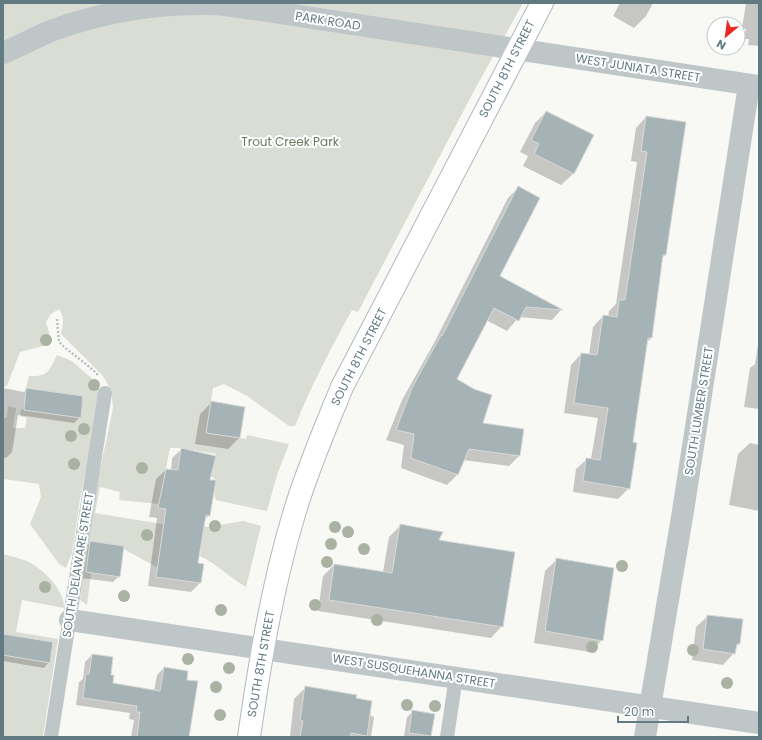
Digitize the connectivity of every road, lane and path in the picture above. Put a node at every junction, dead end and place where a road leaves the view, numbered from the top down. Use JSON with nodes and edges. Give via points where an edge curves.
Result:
{"nodes":[{"id":1,"x":542,"y":3,"type":"edge"},
{"id":2,"x":517,"y":49,"type":"junction"},
{"id":3,"x":3,"y":53,"type":"edge"},
{"id":4,"x":754,"y":86,"type":"edge"},
{"id":5,"x":57,"y":319,"type":"dead end"},
{"id":6,"x":105,"y":393,"type":"joint"},
{"id":7,"x":70,"y":620,"type":"junction"},
{"id":8,"x":262,"y":648,"type":"junction"},
{"id":9,"x":456,"y":677,"type":"junction"},
{"id":10,"x":650,"y":706,"type":"junction"},
{"id":11,"x":759,"y":722,"type":"edge"},
{"id":12,"x":51,"y":737,"type":"edge"},
{"id":13,"x":249,"y":737,"type":"edge"},
{"id":14,"x":447,"y":737,"type":"edge"},
{"id":15,"x":645,"y":737,"type":"edge"}],
"edges":[{"from":1,"to":2,"type":"main road","name":"SOUTH 8TH STREET"},
{"from":2,"to":3,"type":"street","name":"PARK ROAD","via":[[210,4],[132,9],[91,18],[52,31]]},
{"from":2,"to":4,"type":"street","name":"WEST JUNIATA STREET"},
{"from":2,"to":8,"type":"main road","name":"SOUTH 8TH STREET","via":[[360,351],[326,424],[294,512]]},
{"from":4,"to":10,"type":"street","name":"SOUTH LUMBER STREET"},
{"from":5,"to":6,"type":"path","via":[[59,342],[102,379]]},
{"from":6,"to":7,"type":"lane","name":"SOUTH DELAWARE STREET"},
{"from":7,"to":8,"type":"street","name":"WEST SUSQUEHANNA STREET"},
{"from":7,"to":12,"type":"lane","name":"SOUTH DELAWARE STREET"},
{"from":8,"to":9,"type":"street","name":"WEST SUSQUEHANNA STREET"},
{"from":8,"to":13,"type":"main road","name":"SOUTH 8TH STREET"},
{"from":9,"to":10,"type":"street","name":"WEST SUSQUEHANNA STREET"},
{"from":9,"to":14,"type":"lane"},
{"from":10,"to":11,"type":"street","name":"WEST SUSQUEHANNA STREET"},
{"from":10,"to":15,"type":"street","name":"SOUTH LUMBER STREET"}]}
